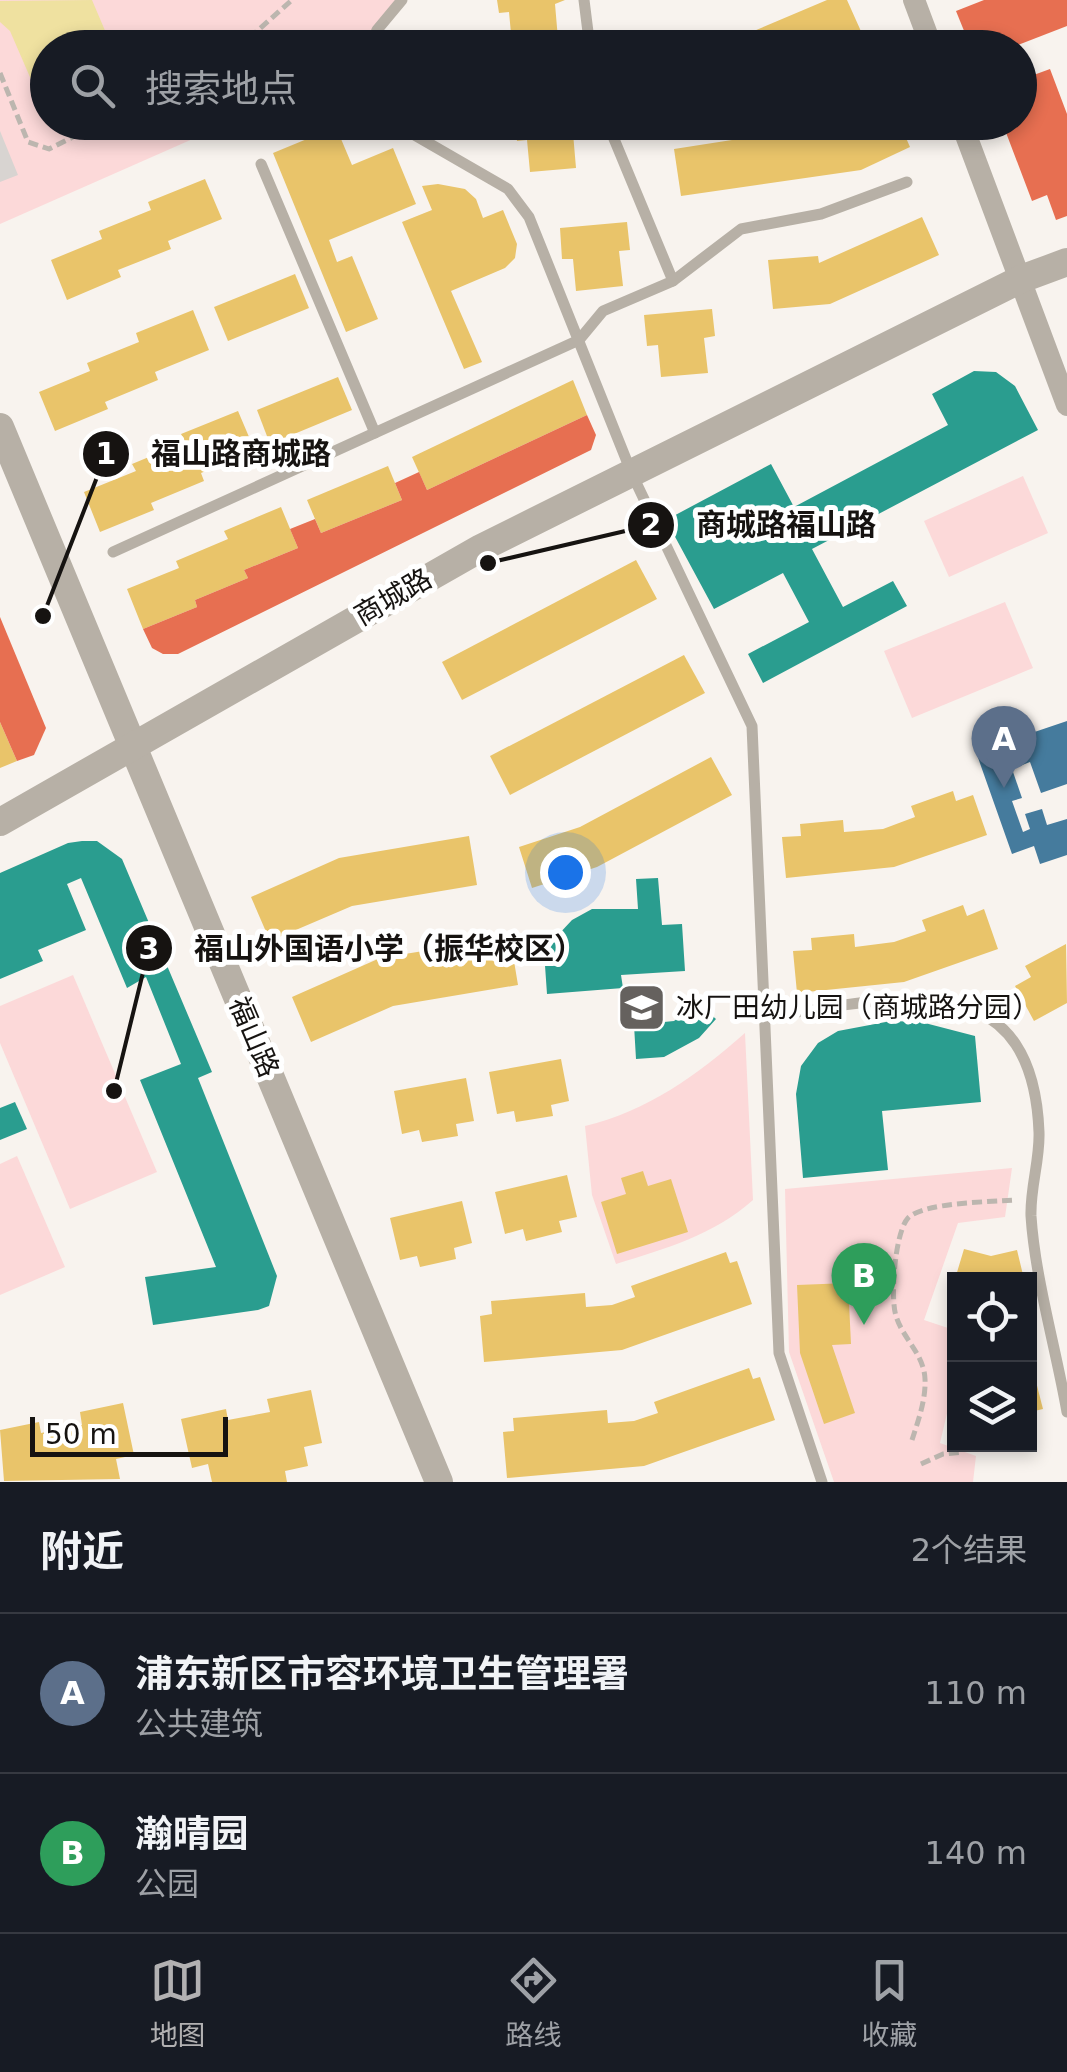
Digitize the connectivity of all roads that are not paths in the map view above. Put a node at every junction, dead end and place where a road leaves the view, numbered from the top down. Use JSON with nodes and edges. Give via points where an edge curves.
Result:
{"nodes":[{"id":1,"x":402,"y":0,"type":"edge"},
{"id":2,"x":584,"y":0,"type":"edge"},
{"id":3,"x":914,"y":0,"type":"edge"},
{"id":4,"x":377,"y":30,"type":"edge"},
{"id":5,"x":588,"y":30,"type":"edge"},
{"id":6,"x":925,"y":30,"type":"edge"},
{"id":7,"x":423,"y":140,"type":"edge"},
{"id":8,"x":614,"y":140,"type":"edge"},
{"id":9,"x":968,"y":140,"type":"edge"},
{"id":10,"x":262,"y":164,"type":"dead end"},
{"id":11,"x":907,"y":182,"type":"dead end"},
{"id":12,"x":1067,"y":262,"type":"edge"},
{"id":13,"x":1021,"y":279,"type":"junction"},
{"id":14,"x":672,"y":281,"type":"junction"},
{"id":15,"x":578,"y":340,"type":"junction"},
{"id":16,"x":1067,"y":405,"type":"edge"},
{"id":17,"x":0,"y":426,"type":"edge"},
{"id":18,"x":375,"y":433,"type":"junction"},
{"id":19,"x":632,"y":474,"type":"junction"},
{"id":20,"x":113,"y":552,"type":"dead end"},
{"id":21,"x":133,"y":746,"type":"junction"},
{"id":22,"x":0,"y":822,"type":"edge"},
{"id":23,"x":764,"y":1017,"type":"junction"},
{"id":24,"x":1067,"y":1412,"type":"edge"},
{"id":25,"x":439,"y":1482,"type":"edge"},
{"id":26,"x":822,"y":1482,"type":"edge"}],
"edges":[{"from":1,"to":4,"type":"lane"},
{"from":2,"to":5,"type":"lane"},
{"from":3,"to":6,"type":"street"},
{"from":7,"to":15,"type":"lane","via":[[508,190],[530,217]]},
{"from":8,"to":14,"type":"lane"},
{"from":9,"to":13,"type":"street"},
{"from":10,"to":18,"type":"lane"},
{"from":11,"to":14,"type":"lane","via":[[821,214],[741,229]]},
{"from":12,"to":13,"type":"street","name":"商城路"},
{"from":13,"to":16,"type":"street"},
{"from":13,"to":19,"type":"street","name":"商城路"},
{"from":14,"to":15,"type":"lane","via":[[603,311]]},
{"from":15,"to":18,"type":"lane"},
{"from":15,"to":19,"type":"lane"},
{"from":17,"to":21,"type":"street","name":"福山路"},
{"from":18,"to":20,"type":"lane"},
{"from":19,"to":21,"type":"street","name":"商城路","via":[[480,548]]},
{"from":19,"to":23,"type":"lane","via":[[752,726]]},
{"from":21,"to":22,"type":"street","name":"商城路"},
{"from":21,"to":25,"type":"street","name":"福山路"},
{"from":23,"to":24,"type":"lane","via":[[928,997],[958,1000],[992,1017],[1018,1049],[1034,1092],[1039,1133],[1031,1215]]},
{"from":23,"to":26,"type":"lane","via":[[779,1354]]}]}
